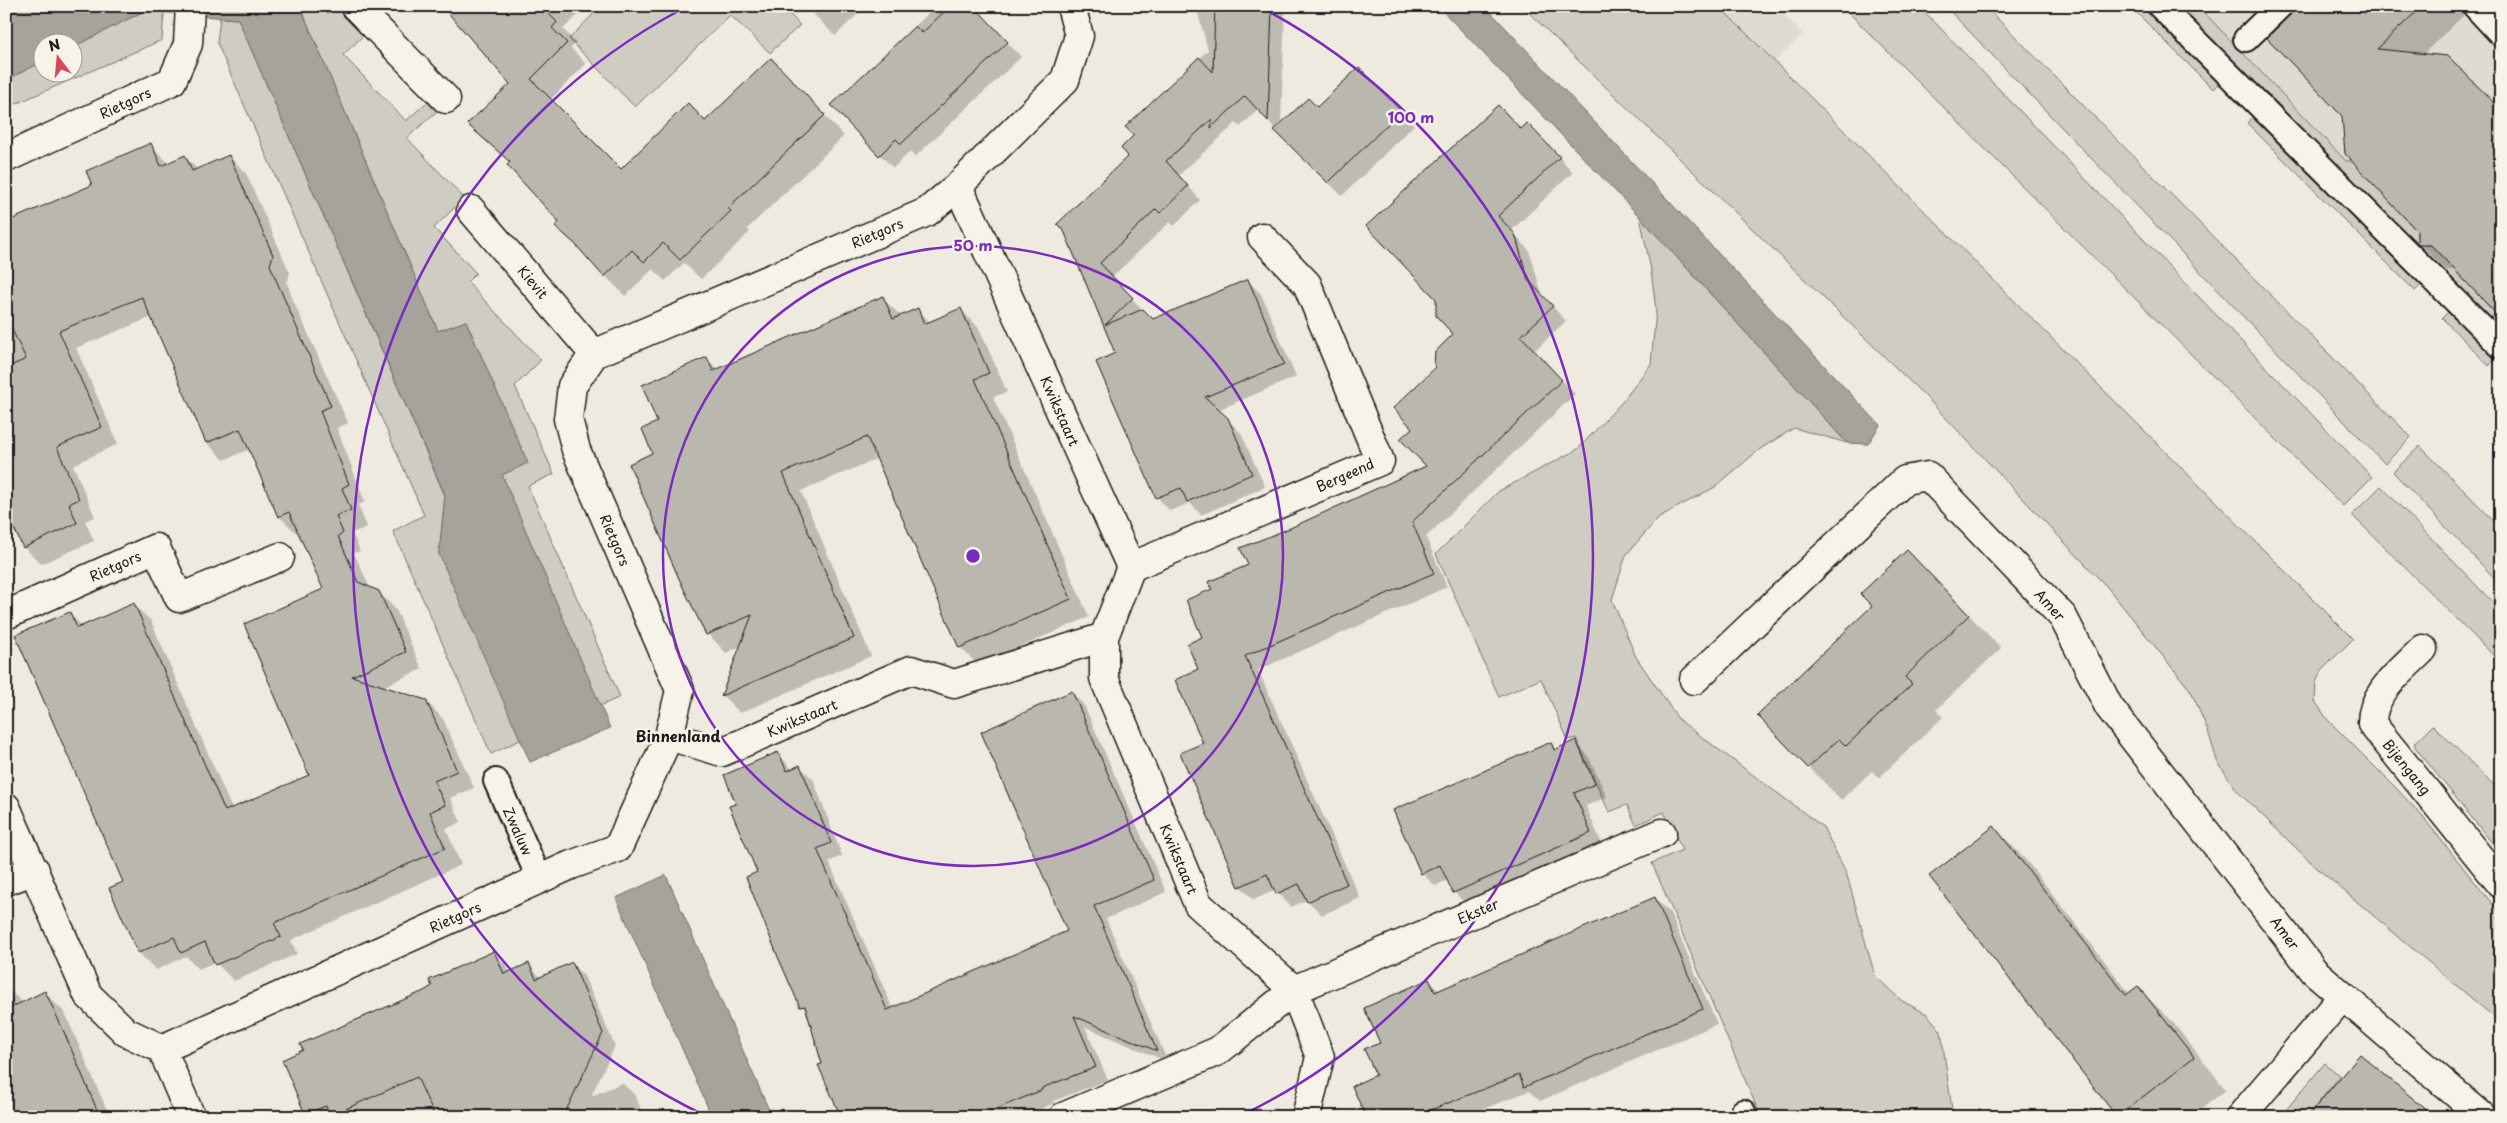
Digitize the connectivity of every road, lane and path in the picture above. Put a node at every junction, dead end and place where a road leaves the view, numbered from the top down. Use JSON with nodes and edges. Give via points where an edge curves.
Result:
{"nodes":[{"id":1,"x":190,"y":6,"type":"edge"},
{"id":2,"x":355,"y":6,"type":"edge"},
{"id":3,"x":1071,"y":6,"type":"edge"},
{"id":4,"x":2160,"y":6,"type":"edge"},
{"id":5,"x":2280,"y":6,"type":"edge"},
{"id":6,"x":2475,"y":6,"type":"edge"},
{"id":7,"x":2501,"y":34,"type":"edge"},
{"id":8,"x":2246,"y":39,"type":"dead end"},
{"id":9,"x":446,"y":99,"type":"dead end"},
{"id":10,"x":6,"y":158,"type":"edge"},
{"id":11,"x":958,"y":186,"type":"junction"},
{"id":12,"x":471,"y":210,"type":"dead end"},
{"id":13,"x":1262,"y":237,"type":"dead end"},
{"id":14,"x":2501,"y":346,"type":"edge"},
{"id":15,"x":594,"y":354,"type":"junction"},
{"id":16,"x":280,"y":557,"type":"dead end"},
{"id":17,"x":1132,"y":567,"type":"junction"},
{"id":18,"x":6,"y":615,"type":"edge"},
{"id":19,"x":1104,"y":637,"type":"junction"},
{"id":20,"x":2423,"y":649,"type":"dead end"},
{"id":21,"x":1694,"y":680,"type":"dead end"},
{"id":22,"x":669,"y":736,"type":"junction"},
{"id":23,"x":496,"y":781,"type":"dead end"},
{"id":24,"x":6,"y":807,"type":"edge"},
{"id":25,"x":1662,"y":833,"type":"dead end"},
{"id":26,"x":35,"y":870,"type":"junction"},
{"id":27,"x":540,"y":880,"type":"junction"},
{"id":28,"x":6,"y":881,"type":"edge"},
{"id":29,"x":2501,"y":884,"type":"edge"},
{"id":30,"x":1294,"y":990,"type":"junction"},
{"id":31,"x":2343,"y":996,"type":"junction"},
{"id":32,"x":162,"y":1049,"type":"junction"},
{"id":33,"x":191,"y":1117,"type":"edge"},
{"id":34,"x":1063,"y":1117,"type":"edge"},
{"id":35,"x":1306,"y":1117,"type":"edge"},
{"id":36,"x":2240,"y":1117,"type":"edge"},
{"id":37,"x":2483,"y":1117,"type":"edge"}],
"edges":[{"from":1,"to":10,"type":"street","name":"Rietgors","via":[[188,44],[172,81]]},
{"from":2,"to":9,"type":"street"},
{"from":3,"to":11,"type":"street","name":"Rietgors","via":[[1078,36],[1064,80]]},
{"from":4,"to":14,"type":"lane"},
{"from":5,"to":8,"type":"lane"},
{"from":6,"to":7,"type":"lane"},
{"from":11,"to":15,"type":"street","name":"Rietgors","via":[[927,212]]},
{"from":11,"to":17,"type":"street","name":"Kwikstaart"},
{"from":12,"to":15,"type":"street","name":"Kievit"},
{"from":13,"to":17,"type":"street","name":"Bergeend","via":[[1307,284],[1380,461]]},
{"from":15,"to":22,"type":"street","name":"Rietgors","via":[[572,386],[568,419],[576,450],[680,690]]},
{"from":16,"to":18,"type":"street","name":"Rietgors","via":[[179,598],[156,548]]},
{"from":17,"to":19,"type":"street","name":"Kwikstaart"},
{"from":19,"to":22,"type":"street","name":"Kwikstaart","via":[[954,684],[911,670],[722,752]]},
{"from":19,"to":30,"type":"street","name":"Kwikstaart","via":[[1104,678],[1198,904]]},
{"from":20,"to":29,"type":"street","name":"Bijengang","via":[[2378,696],[2372,710],[2372,724]]},
{"from":21,"to":31,"type":"street","name":"Amer","via":[[1905,480],[1928,476],[2064,618],[2109,707],[2314,971]]},
{"from":22,"to":27,"type":"street","name":"Rietgors","via":[[618,848]]},
{"from":23,"to":27,"type":"lane","name":"Zwaluw"},
{"from":24,"to":26,"type":"street"},
{"from":25,"to":30,"type":"street","name":"Ekster"},
{"from":26,"to":28,"type":"street"},
{"from":26,"to":32,"type":"street","via":[[88,995],[126,1032]]},
{"from":27,"to":32,"type":"street","name":"Rietgors"},
{"from":30,"to":34,"type":"street","via":[[1218,1051]]},
{"from":30,"to":35,"type":"street","name":"Kwikstaart","via":[[1320,1057]]},
{"from":31,"to":36,"type":"street"},
{"from":31,"to":37,"type":"street","name":"Amer"},
{"from":32,"to":33,"type":"street"}]}
